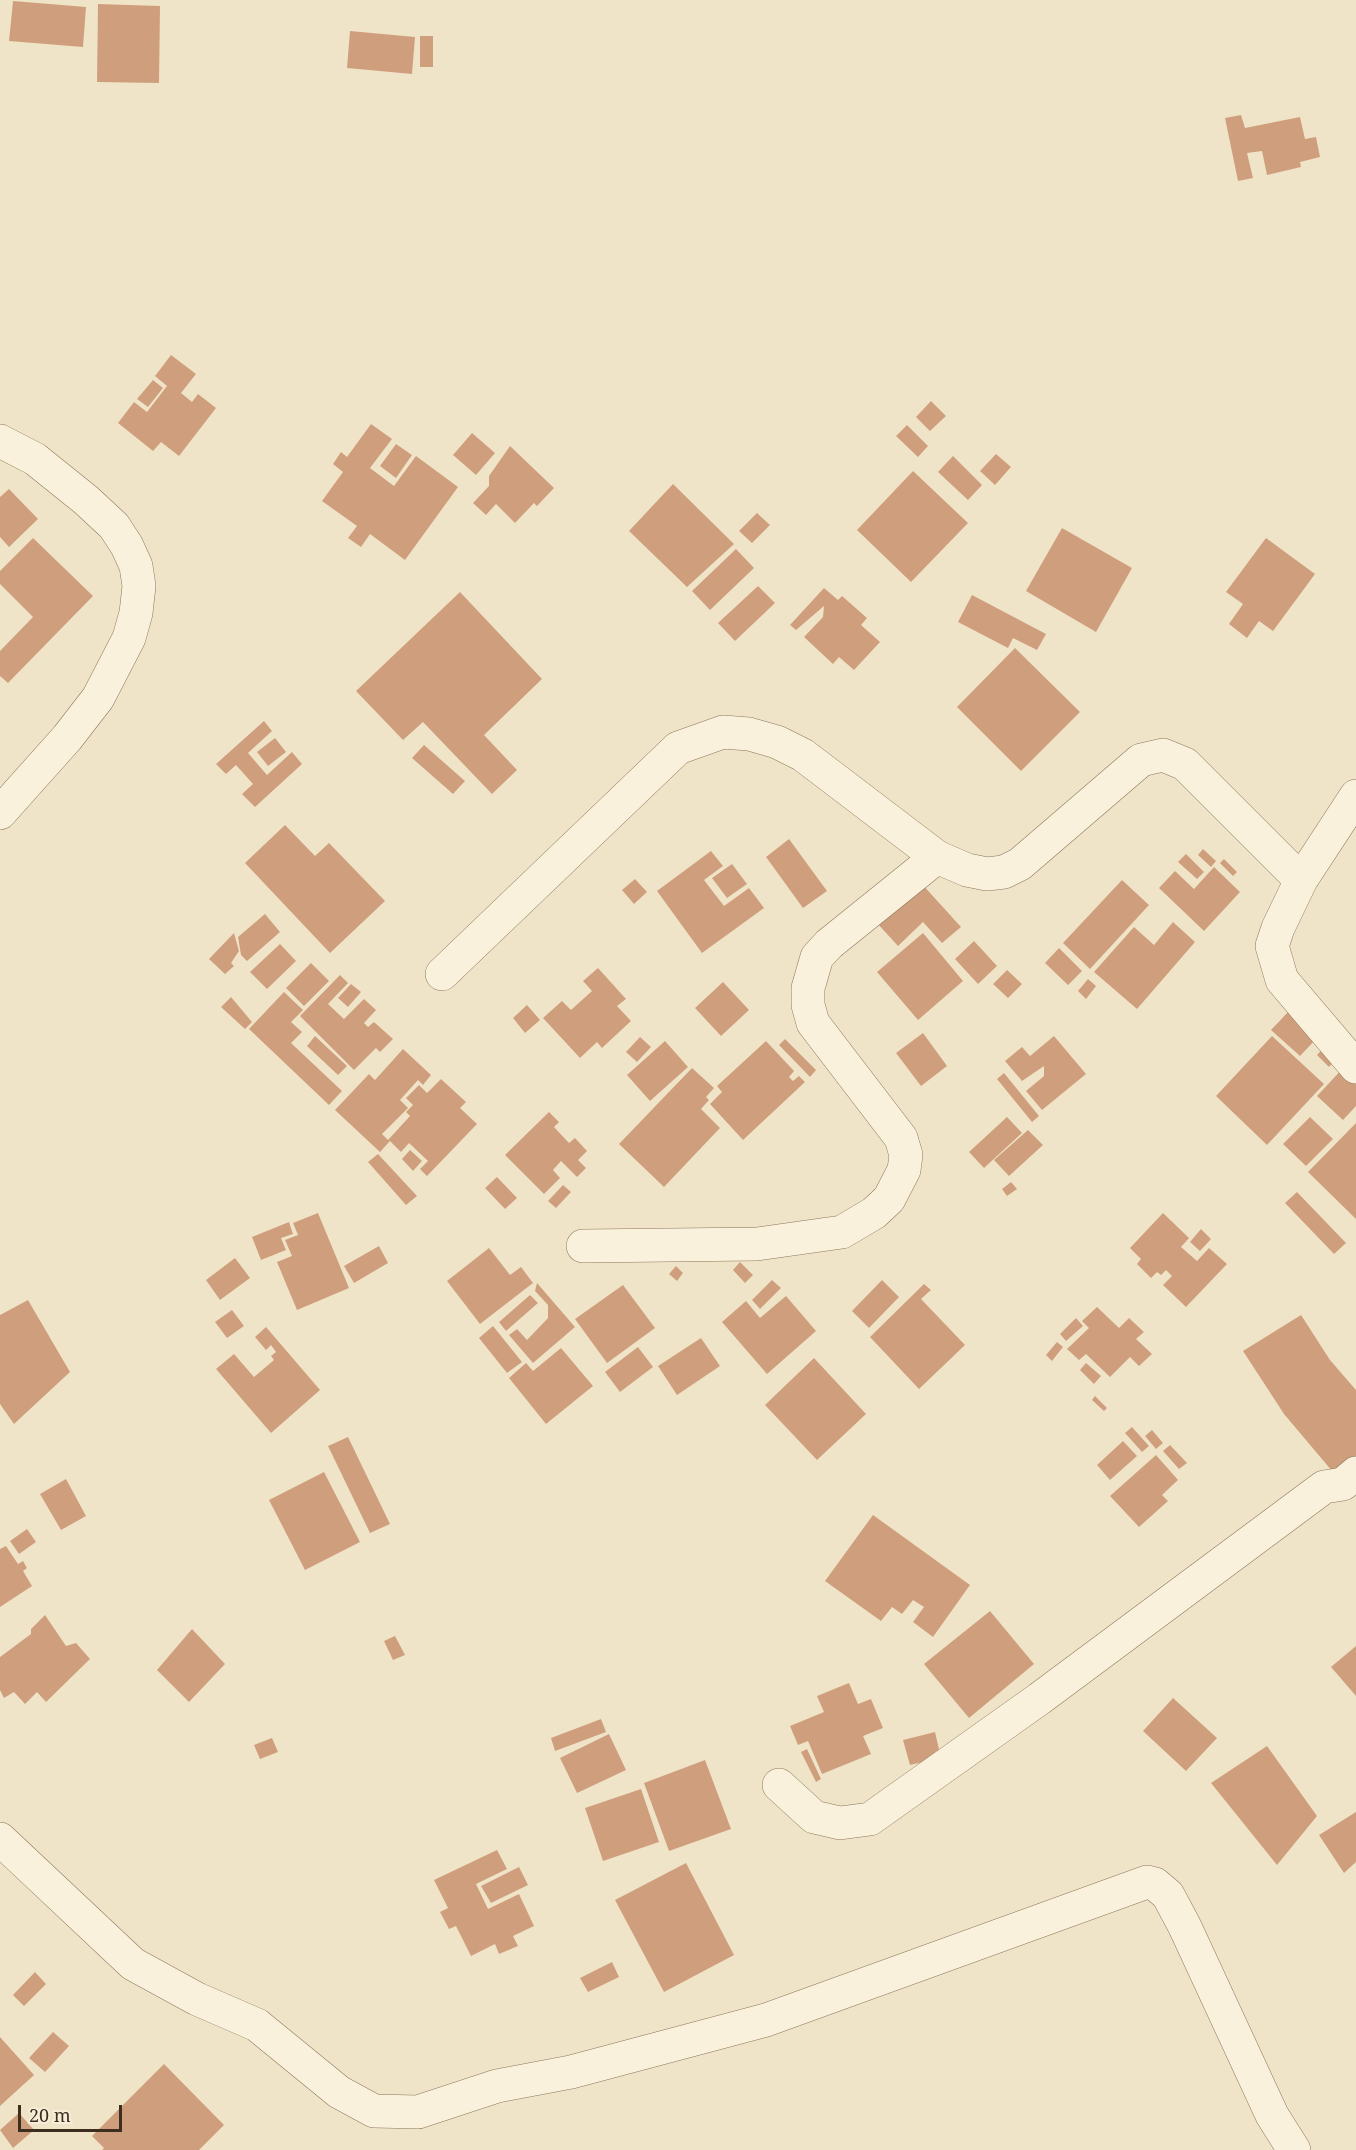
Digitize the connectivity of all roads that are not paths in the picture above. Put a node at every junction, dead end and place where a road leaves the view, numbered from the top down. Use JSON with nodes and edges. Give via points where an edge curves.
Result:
{"nodes":[{"id":1,"x":0,"y":441,"type":"edge"},
{"id":2,"x":1356,"y":796,"type":"edge"},
{"id":3,"x":0,"y":813,"type":"edge"},
{"id":4,"x":937,"y":857,"type":"junction"},
{"id":5,"x":1301,"y":880,"type":"junction"},
{"id":6,"x":442,"y":974,"type":"dead end"},
{"id":7,"x":1356,"y":1067,"type":"edge"},
{"id":8,"x":583,"y":1246,"type":"dead end"},
{"id":9,"x":1356,"y":1473,"type":"edge"},
{"id":10,"x":779,"y":1785,"type":"dead end"},
{"id":11,"x":0,"y":1839,"type":"edge"},
{"id":12,"x":1294,"y":2150,"type":"edge"}],
"edges":[{"from":1,"to":3,"type":"street","via":[[35,459],[114,526],[136,566],[139,586],[129,638],[98,698]]},
{"from":2,"to":5,"type":"street"},
{"from":4,"to":5,"type":"street","via":[[967,870],[1004,872],[1032,854],[1141,760],[1163,755],[1185,764]]},
{"from":4,"to":6,"type":"street","via":[[803,755],[777,742],[723,732],[678,748]]},
{"from":4,"to":8,"type":"street","via":[[829,944],[817,957],[808,988],[813,1023],[902,1138],[904,1170],[889,1199],[842,1232],[757,1244]]},
{"from":5,"to":7,"type":"street","via":[[1272,946],[1275,962],[1294,998]]},
{"from":9,"to":10,"type":"street","via":[[1343,1484],[1324,1487],[870,1819],[840,1823],[814,1817]]},
{"from":11,"to":12,"type":"street","via":[[133,1964],[197,1999],[257,2025],[339,2092],[374,2110],[418,2112],[497,2086],[571,2072],[766,2020],[1147,1882],[1168,1896],[1272,2115]]}]}
